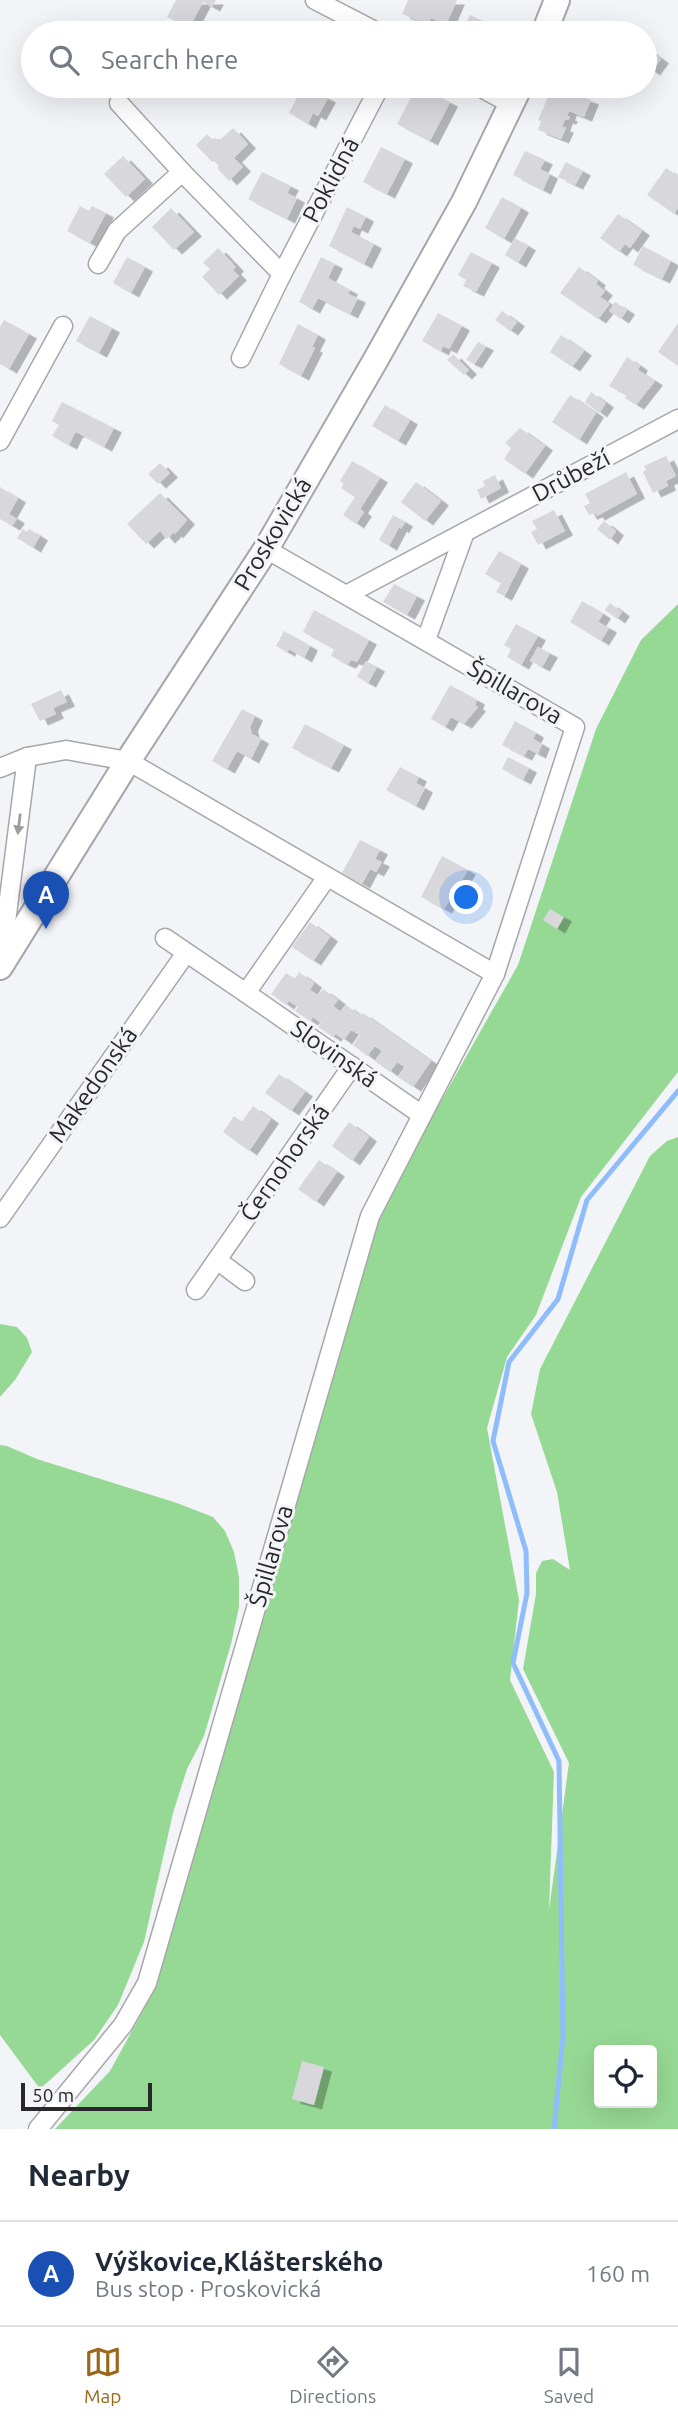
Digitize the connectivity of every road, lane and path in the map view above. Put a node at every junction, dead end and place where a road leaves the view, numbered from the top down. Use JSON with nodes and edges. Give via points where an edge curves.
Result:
{"nodes":[{"id":1,"x":315,"y":0,"type":"edge"},
{"id":2,"x":557,"y":0,"type":"edge"},
{"id":3,"x":356,"y":21,"type":"edge"},
{"id":4,"x":549,"y":21,"type":"edge"},
{"id":5,"x":374,"y":98,"type":"edge"},
{"id":6,"x":515,"y":98,"type":"edge"},
{"id":7,"x":119,"y":103,"type":"dead end"},
{"id":8,"x":182,"y":173,"type":"junction"},
{"id":9,"x":98,"y":264,"type":"dead end"},
{"id":10,"x":282,"y":274,"type":"junction"},
{"id":11,"x":64,"y":326,"type":"dead end"},
{"id":12,"x":241,"y":358,"type":"dead end"},
{"id":13,"x":678,"y":419,"type":"edge"},
{"id":14,"x":0,"y":441,"type":"edge"},
{"id":15,"x":465,"y":532,"type":"junction"},
{"id":16,"x":266,"y":549,"type":"junction"},
{"id":17,"x":348,"y":594,"type":"junction"},
{"id":18,"x":426,"y":640,"type":"junction"},
{"id":19,"x":27,"y":757,"type":"junction"},
{"id":20,"x":128,"y":761,"type":"junction"},
{"id":21,"x":0,"y":768,"type":"edge"},
{"id":22,"x":327,"y":877,"type":"junction"},
{"id":23,"x":165,"y":938,"type":"dead end"},
{"id":24,"x":186,"y":953,"type":"junction"},
{"id":25,"x":2,"y":964,"type":"edge"},
{"id":26,"x":495,"y":974,"type":"junction"},
{"id":27,"x":246,"y":993,"type":"junction"},
{"id":28,"x":352,"y":1066,"type":"junction"},
{"id":29,"x":422,"y":1115,"type":"junction"},
{"id":30,"x":0,"y":1218,"type":"edge"},
{"id":31,"x":217,"y":1260,"type":"junction"},
{"id":32,"x":245,"y":1281,"type":"dead end"},
{"id":33,"x":196,"y":1290,"type":"dead end"},
{"id":34,"x":38,"y":2129,"type":"edge"}],
"edges":[{"from":1,"to":3,"type":"street"},
{"from":2,"to":4,"type":"street"},
{"from":5,"to":10,"type":"street","name":"Poklidná"},
{"from":6,"to":16,"type":"street","name":"Proskovická","via":[[464,202]]},
{"from":7,"to":8,"type":"street"},
{"from":8,"to":9,"type":"street","via":[[117,231]]},
{"from":8,"to":10,"type":"street"},
{"from":10,"to":12,"type":"street","name":"Poklidná"},
{"from":11,"to":14,"type":"street"},
{"from":13,"to":15,"type":"street","name":"Drůbeží"},
{"from":15,"to":17,"type":"street","name":"Drůbeží"},
{"from":15,"to":18,"type":"street"},
{"from":16,"to":17,"type":"street","name":"Špillarova"},
{"from":16,"to":20,"type":"street","name":"Proskovická"},
{"from":17,"to":18,"type":"street","name":"Špillarova"},
{"from":18,"to":26,"type":"street","name":"Špillarova","via":[[575,727]]},
{"from":19,"to":20,"type":"street","via":[[66,750]]},
{"from":19,"to":21,"type":"street"},
{"from":19,"to":25,"type":"street","one_way":true},
{"from":20,"to":22,"type":"street"},
{"from":20,"to":25,"type":"street","name":"Proskovická"},
{"from":22,"to":26,"type":"street"},
{"from":22,"to":27,"type":"street"},
{"from":23,"to":24,"type":"street","name":"Slovinská"},
{"from":24,"to":27,"type":"street","name":"Slovinská"},
{"from":24,"to":30,"type":"street","name":"Makedonská"},
{"from":26,"to":29,"type":"street","name":"Špillarova"},
{"from":27,"to":28,"type":"street","name":"Slovinská"},
{"from":28,"to":29,"type":"street","name":"Slovinská"},
{"from":28,"to":31,"type":"street","name":"Černohorská"},
{"from":29,"to":34,"type":"street","name":"Špillarova","via":[[370,1216],[147,1983],[123,2025]]},
{"from":31,"to":32,"type":"street"},
{"from":31,"to":33,"type":"street","name":"Černohorská"}]}
